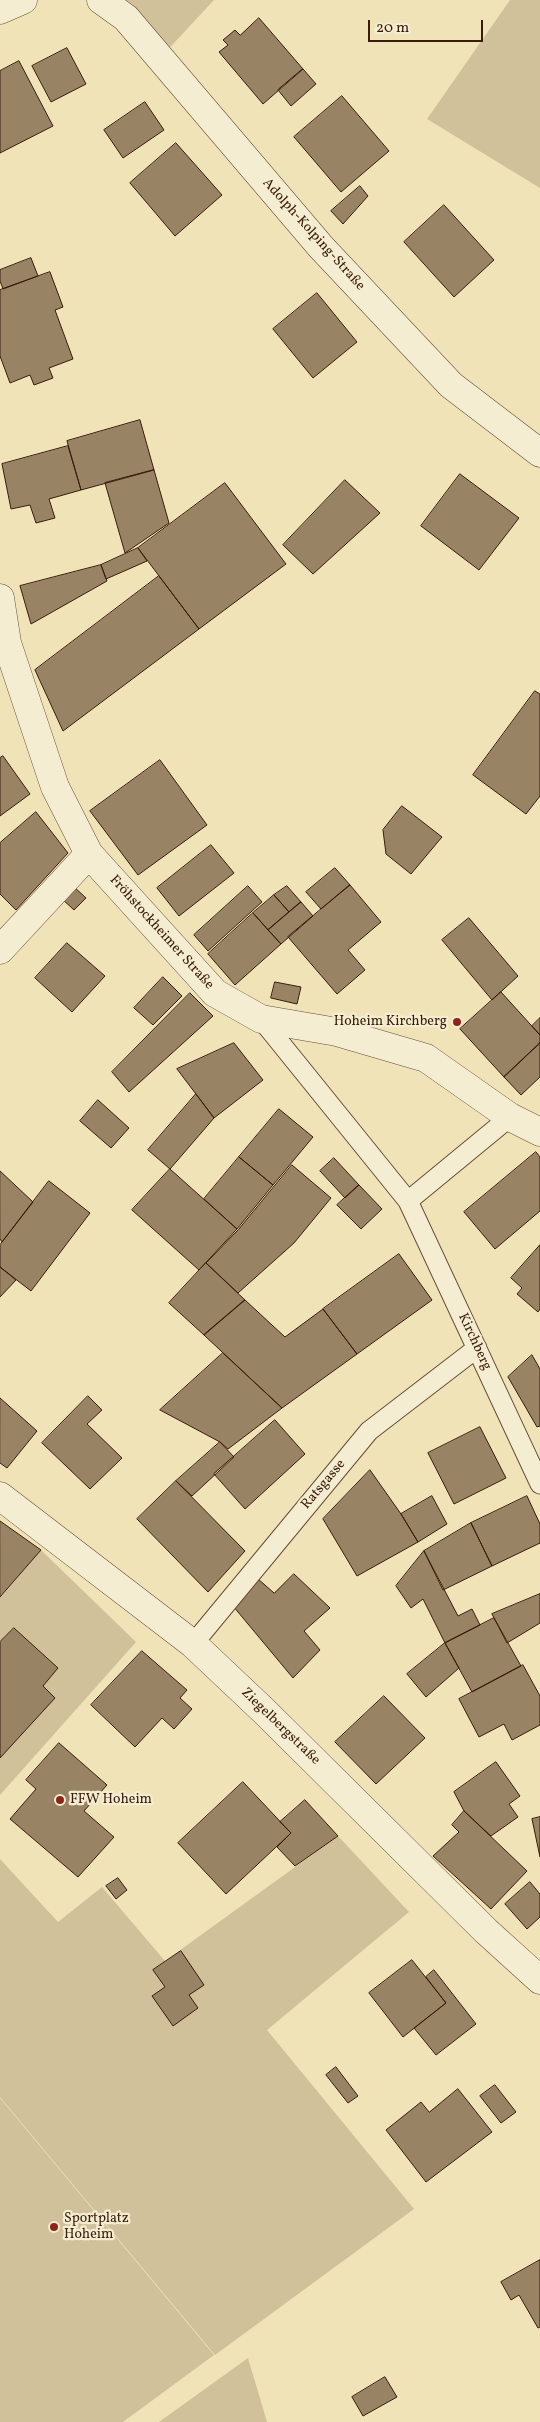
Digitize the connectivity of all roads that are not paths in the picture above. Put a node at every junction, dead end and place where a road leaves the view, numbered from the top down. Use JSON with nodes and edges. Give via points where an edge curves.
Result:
{"nodes":[{"id":1,"x":23,"y":0,"type":"edge"},
{"id":2,"x":101,"y":0,"type":"edge"},
{"id":3,"x":0,"y":10,"type":"edge"},
{"id":4,"x":540,"y":453,"type":"edge"},
{"id":5,"x":0,"y":598,"type":"edge"},
{"id":6,"x":89,"y":854,"type":"junction"},
{"id":7,"x":0,"y":950,"type":"edge"},
{"id":8,"x":261,"y":1019,"type":"junction"},
{"id":9,"x":510,"y":1117,"type":"junction"},
{"id":10,"x":540,"y":1132,"type":"edge"},
{"id":11,"x":408,"y":1201,"type":"junction"},
{"id":12,"x":477,"y":1348,"type":"junction"},
{"id":13,"x":540,"y":1484,"type":"edge"},
{"id":14,"x":0,"y":1496,"type":"edge"},
{"id":15,"x":193,"y":1644,"type":"junction"},
{"id":16,"x":540,"y":1980,"type":"edge"}],
"edges":[{"from":1,"to":3,"type":"street"},
{"from":2,"to":4,"type":"street","name":"Adolph-Kolping-Straße","via":[[126,18],[321,247],[452,386]]},
{"from":5,"to":6,"type":"street","name":"Fröhstockheimer Straße","via":[[7,643],[55,787]]},
{"from":6,"to":7,"type":"street"},
{"from":6,"to":8,"type":"street","name":"Fröhstockheimer Straße","via":[[215,993]]},
{"from":8,"to":9,"type":"street","name":"Fröhstockheimer Straße","via":[[337,1032],[426,1058]]},
{"from":8,"to":11,"type":"lane","name":"Kirchberg"},
{"from":9,"to":10,"type":"street","name":"Fröhstockheimer Straße"},
{"from":9,"to":11,"type":"lane"},
{"from":11,"to":12,"type":"lane","name":"Kirchberg"},
{"from":12,"to":13,"type":"lane","name":"Kirchberg"},
{"from":12,"to":15,"type":"lane","name":"Ratsgasse","via":[[369,1430]]},
{"from":14,"to":15,"type":"street","name":"Ziegelbergstraße"},
{"from":15,"to":16,"type":"street","name":"Ziegelbergstraße"}]}
